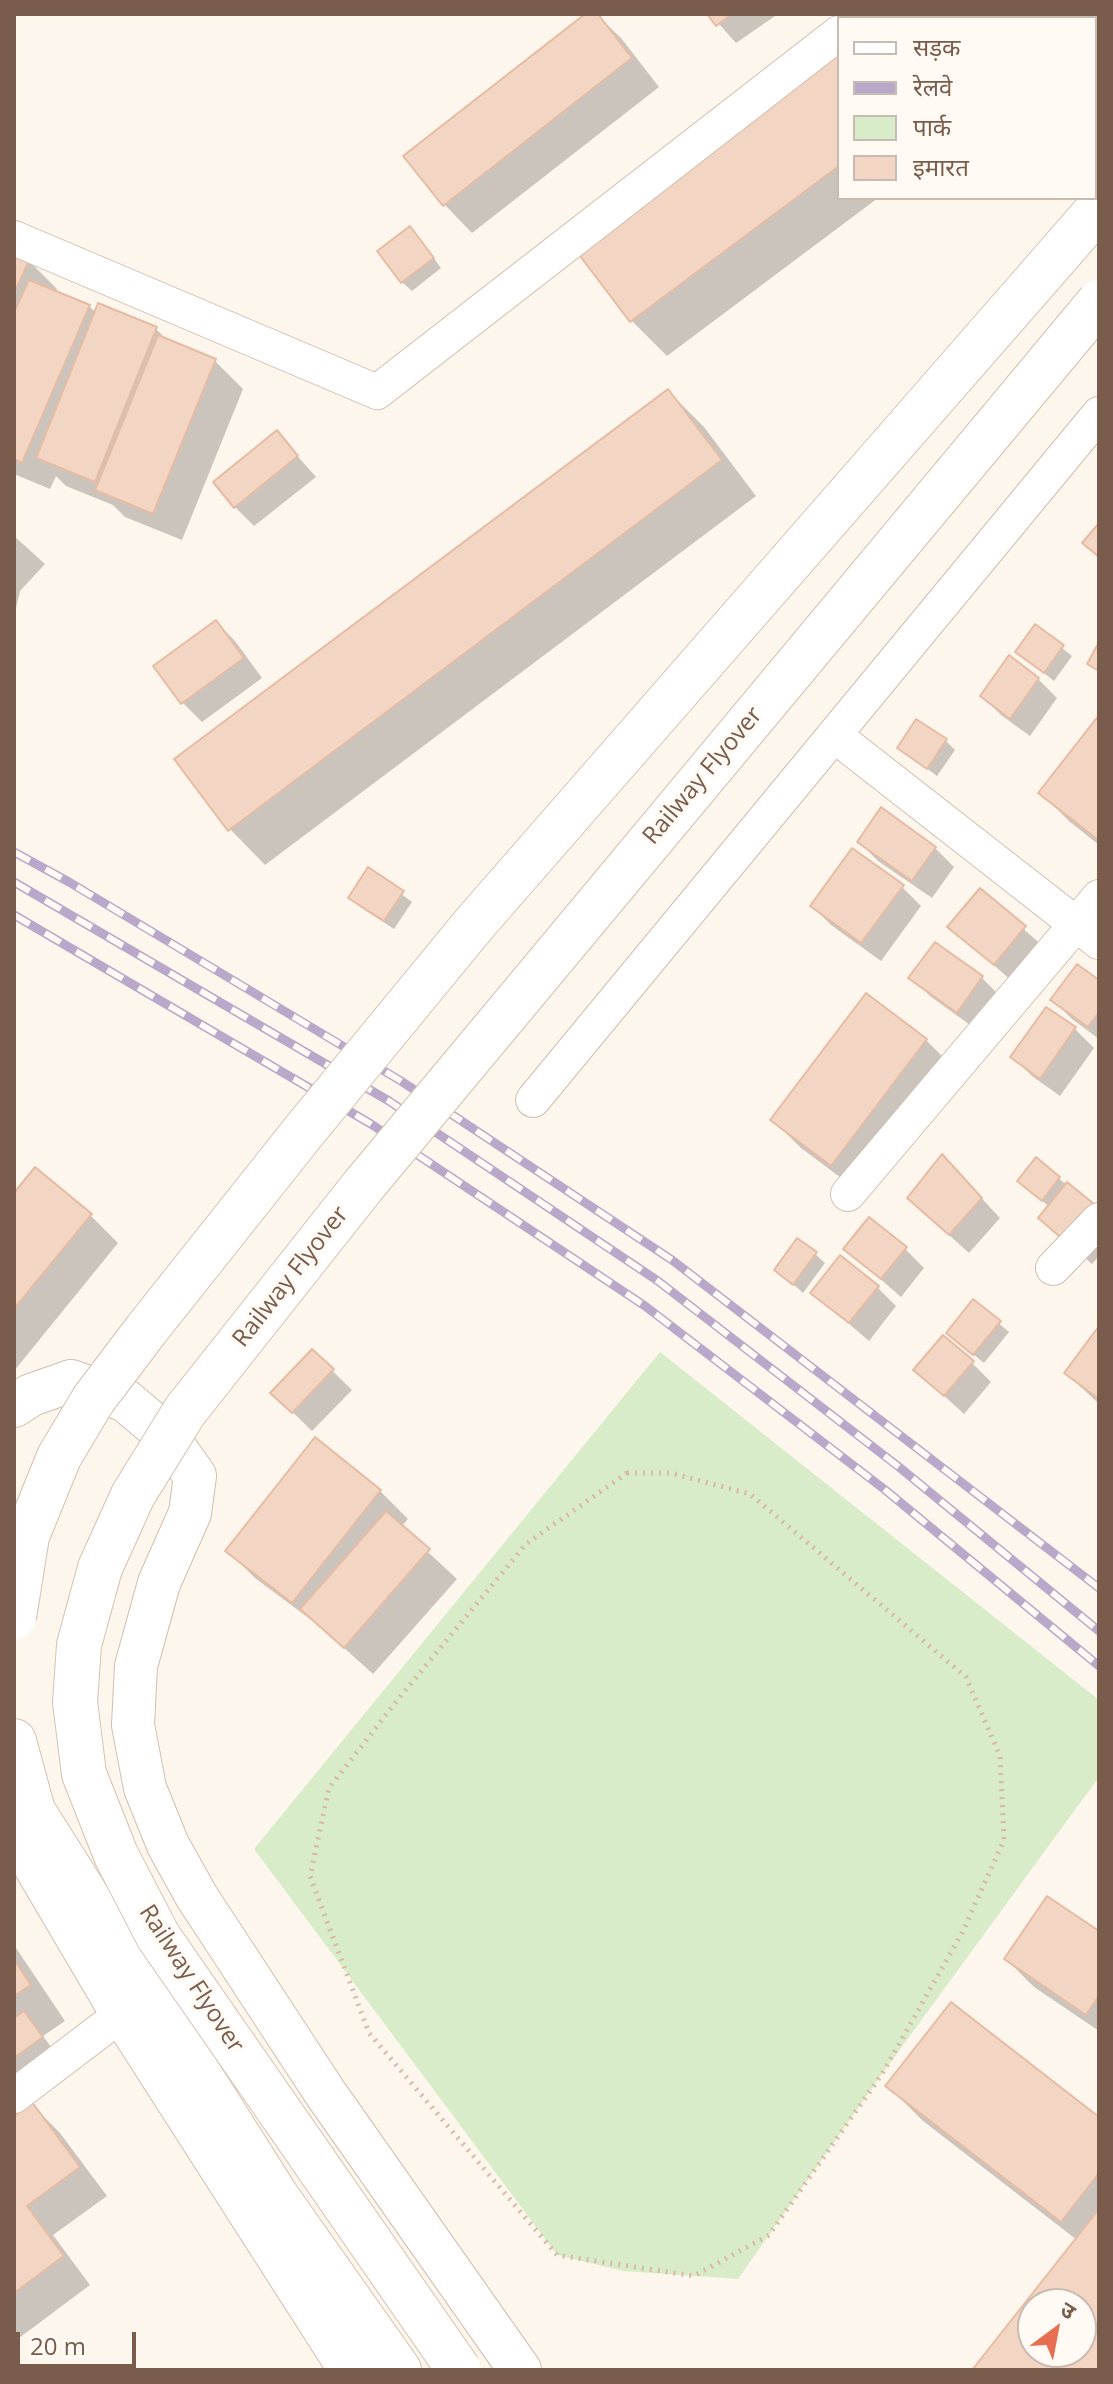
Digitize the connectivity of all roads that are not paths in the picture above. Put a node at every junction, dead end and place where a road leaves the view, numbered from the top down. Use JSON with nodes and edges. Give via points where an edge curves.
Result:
{"nodes":[{"id":1,"x":837,"y":35,"type":"edge"},
{"id":2,"x":1099,"y":208,"type":"edge"},
{"id":3,"x":14,"y":238,"type":"edge"},
{"id":4,"x":1099,"y":302,"type":"edge"},
{"id":5,"x":1099,"y":414,"type":"edge"},
{"id":6,"x":834,"y":735,"type":"junction"},
{"id":7,"x":1099,"y":897,"type":"edge"},
{"id":8,"x":1088,"y":934,"type":"edge"},
{"id":9,"x":533,"y":1100,"type":"dead end"},
{"id":10,"x":848,"y":1194,"type":"dead end"},
{"id":11,"x":1099,"y":1220,"type":"edge"},
{"id":12,"x":1053,"y":1268,"type":"dead end"},
{"id":13,"x":14,"y":1406,"type":"edge"},
{"id":14,"x":14,"y":1617,"type":"edge"},
{"id":15,"x":14,"y":1741,"type":"edge"},
{"id":16,"x":14,"y":1823,"type":"edge"},
{"id":17,"x":122,"y":2014,"type":"junction"},
{"id":18,"x":14,"y":2096,"type":"edge"},
{"id":19,"x":350,"y":2370,"type":"edge"},
{"id":20,"x":399,"y":2370,"type":"edge"},
{"id":21,"x":459,"y":2370,"type":"edge"},
{"id":22,"x":520,"y":2370,"type":"edge"}],
"edges":[{"from":1,"to":3,"type":"street","via":[[377,392]]},
{"from":2,"to":14,"type":"main road","bridge":true,"via":[[475,923],[146,1330],[93,1400],[59,1457],[27,1536]]},
{"from":4,"to":21,"type":"main road","name":"Railway Flyover","bridge":true,"via":[[363,1186],[185,1411],[133,1495],[100,1568],[79,1645],[75,1702],[84,1774],[116,1855],[158,1936]]},
{"from":5,"to":6,"type":"street"},
{"from":6,"to":8,"type":"street"},
{"from":6,"to":9,"type":"street"},
{"from":7,"to":8,"type":"street"},
{"from":8,"to":10,"type":"street"},
{"from":11,"to":12,"type":"street"},
{"from":13,"to":22,"type":"street","via":[[71,1381],[126,1401],[166,1435],[195,1476],[190,1513],[159,1583],[136,1666],[133,1725],[145,1788],[197,1897],[326,2094]]},
{"from":15,"to":20,"type":"main road","name":"Railway Flyover","via":[[33,1811],[277,2197]]},
{"from":16,"to":17,"type":"street"},
{"from":17,"to":18,"type":"street"},
{"from":17,"to":19,"type":"street"}]}
